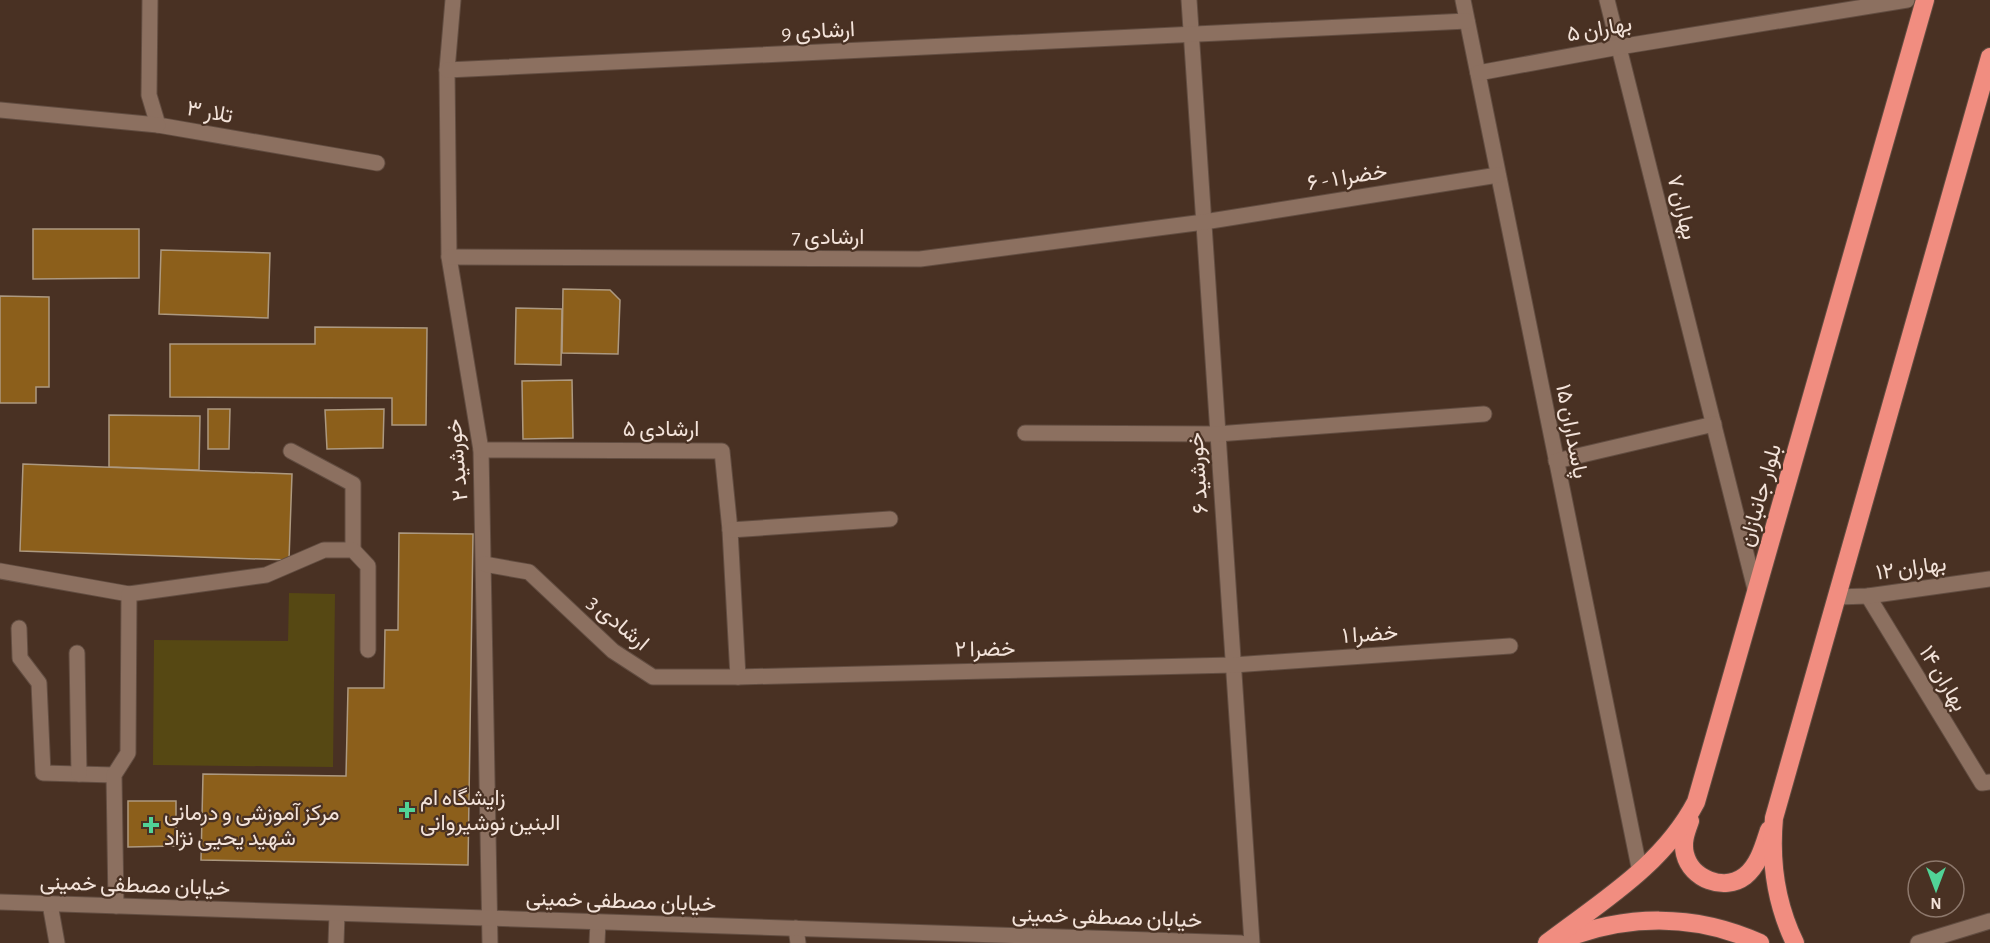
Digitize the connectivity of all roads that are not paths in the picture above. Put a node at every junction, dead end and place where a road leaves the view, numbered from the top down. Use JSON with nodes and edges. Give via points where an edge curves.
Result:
{"nodes":[{"id":1,"x":150,"y":0,"type":"edge"},
{"id":2,"x":453,"y":0,"type":"edge"},
{"id":3,"x":1189,"y":0,"type":"edge"},
{"id":4,"x":1463,"y":0,"type":"edge"},
{"id":5,"x":1607,"y":0,"type":"edge"},
{"id":6,"x":1907,"y":0,"type":"edge"},
{"id":7,"x":1925,"y":0,"type":"edge"},
{"id":8,"x":1467,"y":21,"type":"junction"},
{"id":9,"x":1191,"y":34,"type":"junction"},
{"id":10,"x":1619,"y":47,"type":"junction"},
{"id":11,"x":1990,"y":57,"type":"edge"},
{"id":12,"x":447,"y":70,"type":"junction"},
{"id":13,"x":1478,"y":73,"type":"junction"},
{"id":14,"x":0,"y":110,"type":"edge"},
{"id":15,"x":159,"y":124,"type":"junction"},
{"id":16,"x":377,"y":163,"type":"dead end"},
{"id":17,"x":1498,"y":175,"type":"junction"},
{"id":18,"x":1203,"y":222,"type":"junction"},
{"id":19,"x":449,"y":257,"type":"junction"},
{"id":20,"x":1484,"y":414,"type":"dead end"},
{"id":21,"x":1714,"y":424,"type":"junction"},
{"id":22,"x":1025,"y":433,"type":"dead end"},
{"id":23,"x":1217,"y":434,"type":"junction"},
{"id":24,"x":481,"y":450,"type":"junction"},
{"id":25,"x":291,"y":452,"type":"dead end"},
{"id":26,"x":1556,"y":461,"type":"junction"},
{"id":27,"x":890,"y":519,"type":"dead end"},
{"id":28,"x":730,"y":530,"type":"junction"},
{"id":29,"x":353,"y":550,"type":"junction"},
{"id":30,"x":484,"y":564,"type":"junction"},
{"id":31,"x":0,"y":571,"type":"edge"},
{"id":32,"x":1990,"y":579,"type":"edge"},
{"id":33,"x":1756,"y":593,"type":"junction"},
{"id":34,"x":129,"y":594,"type":"junction"},
{"id":35,"x":1868,"y":596,"type":"junction"},
{"id":36,"x":1837,"y":597,"type":"junction"},
{"id":37,"x":19,"y":628,"type":"dead end"},
{"id":38,"x":1510,"y":646,"type":"dead end"},
{"id":39,"x":368,"y":650,"type":"dead end"},
{"id":40,"x":77,"y":653,"type":"dead end"},
{"id":41,"x":1233,"y":664,"type":"junction"},
{"id":42,"x":738,"y":677,"type":"junction"},
{"id":43,"x":79,"y":774,"type":"junction"},
{"id":44,"x":114,"y":775,"type":"junction"},
{"id":45,"x":1986,"y":783,"type":"edge"},
{"id":46,"x":1701,"y":789,"type":"junction"},
{"id":47,"x":1774,"y":818,"type":"junction"},
{"id":48,"x":1640,"y":872,"type":"junction"},
{"id":49,"x":0,"y":902,"type":"edge"},
{"id":50,"x":50,"y":904,"type":"junction"},
{"id":51,"x":116,"y":906,"type":"junction"},
{"id":52,"x":337,"y":914,"type":"junction"},
{"id":53,"x":490,"y":919,"type":"junction"},
{"id":54,"x":1990,"y":921,"type":"edge"},
{"id":55,"x":598,"y":922,"type":"junction"},
{"id":56,"x":797,"y":936,"type":"edge"},
{"id":57,"x":933,"y":938,"type":"edge"},
{"id":58,"x":1045,"y":940,"type":"edge"},
{"id":59,"x":57,"y":943,"type":"edge"},
{"id":60,"x":336,"y":943,"type":"edge"},
{"id":61,"x":489,"y":943,"type":"edge"},
{"id":62,"x":597,"y":943,"type":"edge"},
{"id":63,"x":1241,"y":943,"type":"edge"},
{"id":64,"x":1252,"y":943,"type":"edge"},
{"id":65,"x":1547,"y":943,"type":"edge"},
{"id":66,"x":1555,"y":943,"type":"edge"},
{"id":67,"x":1760,"y":943,"type":"edge"},
{"id":68,"x":1795,"y":943,"type":"edge"},
{"id":69,"x":1918,"y":943,"type":"edge"}],
"edges":[{"from":1,"to":15,"type":"street","name":"تلار ۳","via":[[149,95]]},
{"from":2,"to":12,"type":"street","name":"خورشید ۲"},
{"from":3,"to":9,"type":"street","name":"خورشید ۶"},
{"from":4,"to":8,"type":"street","name":"پاسداران ۱۵"},
{"from":5,"to":10,"type":"street","name":"بهاران ۷"},
{"from":6,"to":10,"type":"street","name":"بهاران ۵"},
{"from":7,"to":33,"type":"highway","name":"بلوار جانبازان"},
{"from":8,"to":9,"type":"street","name":"ارشادی 9"},
{"from":8,"to":13,"type":"street","name":"پاسداران ۱۵"},
{"from":9,"to":12,"type":"street","name":"ارشادی 9"},
{"from":9,"to":18,"type":"street","name":"خورشید ۶"},
{"from":10,"to":13,"type":"street","name":"بهاران ۵"},
{"from":10,"to":21,"type":"street","name":"بهاران ۷"},
{"from":11,"to":36,"type":"highway"},
{"from":12,"to":19,"type":"street","name":"خورشید ۲"},
{"from":13,"to":17,"type":"street","name":"پاسداران ۱۵"},
{"from":14,"to":15,"type":"street"},
{"from":15,"to":16,"type":"street","name":"تلار ۳"},
{"from":17,"to":18,"type":"street","name":"خضرا ۱ - ۶"},
{"from":17,"to":26,"type":"street","name":"پاسداران ۱۵"},
{"from":18,"to":19,"type":"street","name":"ارشادی 7","via":[[920,259]]},
{"from":18,"to":23,"type":"street","name":"خورشید ۶"},
{"from":19,"to":24,"type":"street","name":"خورشید ۲"},
{"from":20,"to":23,"type":"street"},
{"from":21,"to":26,"type":"street"},
{"from":21,"to":33,"type":"street","name":"بهاران ۷"},
{"from":22,"to":23,"type":"street"},
{"from":23,"to":41,"type":"street","name":"خورشید ۶"},
{"from":24,"to":28,"type":"street","name":"ارشادی ۵","via":[[722,452]]},
{"from":24,"to":30,"type":"street","name":"خورشید ۲"},
{"from":25,"to":29,"type":"street","via":[[353,484]]},
{"from":26,"to":48,"type":"street","name":"پاسداران ۱۵"},
{"from":27,"to":28,"type":"street"},
{"from":28,"to":42,"type":"street","name":"ارشادی ۵"},
{"from":29,"to":34,"type":"street","via":[[324,550],[266,575]]},
{"from":29,"to":39,"type":"street","via":[[368,566]]},
{"from":30,"to":42,"type":"street","name":"ارشادی 3","via":[[529,572],[613,651],[653,677]]},
{"from":30,"to":53,"type":"street","name":"خورشید ۲"},
{"from":31,"to":34,"type":"street"},
{"from":32,"to":35,"type":"street","name":"بهاران ۱۲"},
{"from":33,"to":46,"type":"highway","name":"بلوار جانبازان"},
{"from":34,"to":44,"type":"street","via":[[128,753]]},
{"from":35,"to":36,"type":"street","name":"بهاران ۱۲"},
{"from":35,"to":45,"type":"street","name":"بهاران ۱۴"},
{"from":36,"to":47,"type":"highway"},
{"from":37,"to":43,"type":"street","via":[[20,658],[39,683],[43,773]]},
{"from":38,"to":41,"type":"street","name":"خضرا ۱"},
{"from":40,"to":43,"type":"street"},
{"from":41,"to":42,"type":"street","name":"خضرا ۲"},
{"from":41,"to":64,"type":"street","name":"خورشید ۶"},
{"from":43,"to":44,"type":"street"},
{"from":44,"to":51,"type":"street"},
{"from":46,"to":47,"type":"highway","via":[[1684,841],[1685,854],[1698,875],[1710,881],[1735,882],[1746,876]]},
{"from":46,"to":48,"type":"highway","name":"بلوار جانبازان","via":[[1670,844]]},
{"from":47,"to":68,"type":"highway","via":[[1775,880]]},
{"from":48,"to":65,"type":"highway","name":"بلوار جانبازان"},
{"from":49,"to":50,"type":"street","name":"خیابان مصطفی خمینی"},
{"from":50,"to":51,"type":"street","name":"خیابان مصطفی خمینی"},
{"from":50,"to":59,"type":"street"},
{"from":51,"to":52,"type":"street","name":"خیابان مصطفی خمینی"},
{"from":52,"to":53,"type":"street","name":"خیابان مصطفی خمینی"},
{"from":52,"to":60,"type":"street"},
{"from":53,"to":55,"type":"street","name":"خیابان مصطفی خمینی"},
{"from":53,"to":61,"type":"street","name":"خورشید ۲"},
{"from":54,"to":69,"type":"street"},
{"from":55,"to":56,"type":"street","name":"خیابان مصطفی خمینی"},
{"from":55,"to":62,"type":"street"},
{"from":56,"to":57,"type":"street","name":"خیابان مصطفی خمینی"},
{"from":57,"to":58,"type":"street","name":"خیابان مصطفی خمینی"},
{"from":58,"to":63,"type":"street","name":"خیابان مصطفی خمینی"},
{"from":66,"to":67,"type":"highway","via":[[1601,926],[1661,920],[1716,927]]}]}
